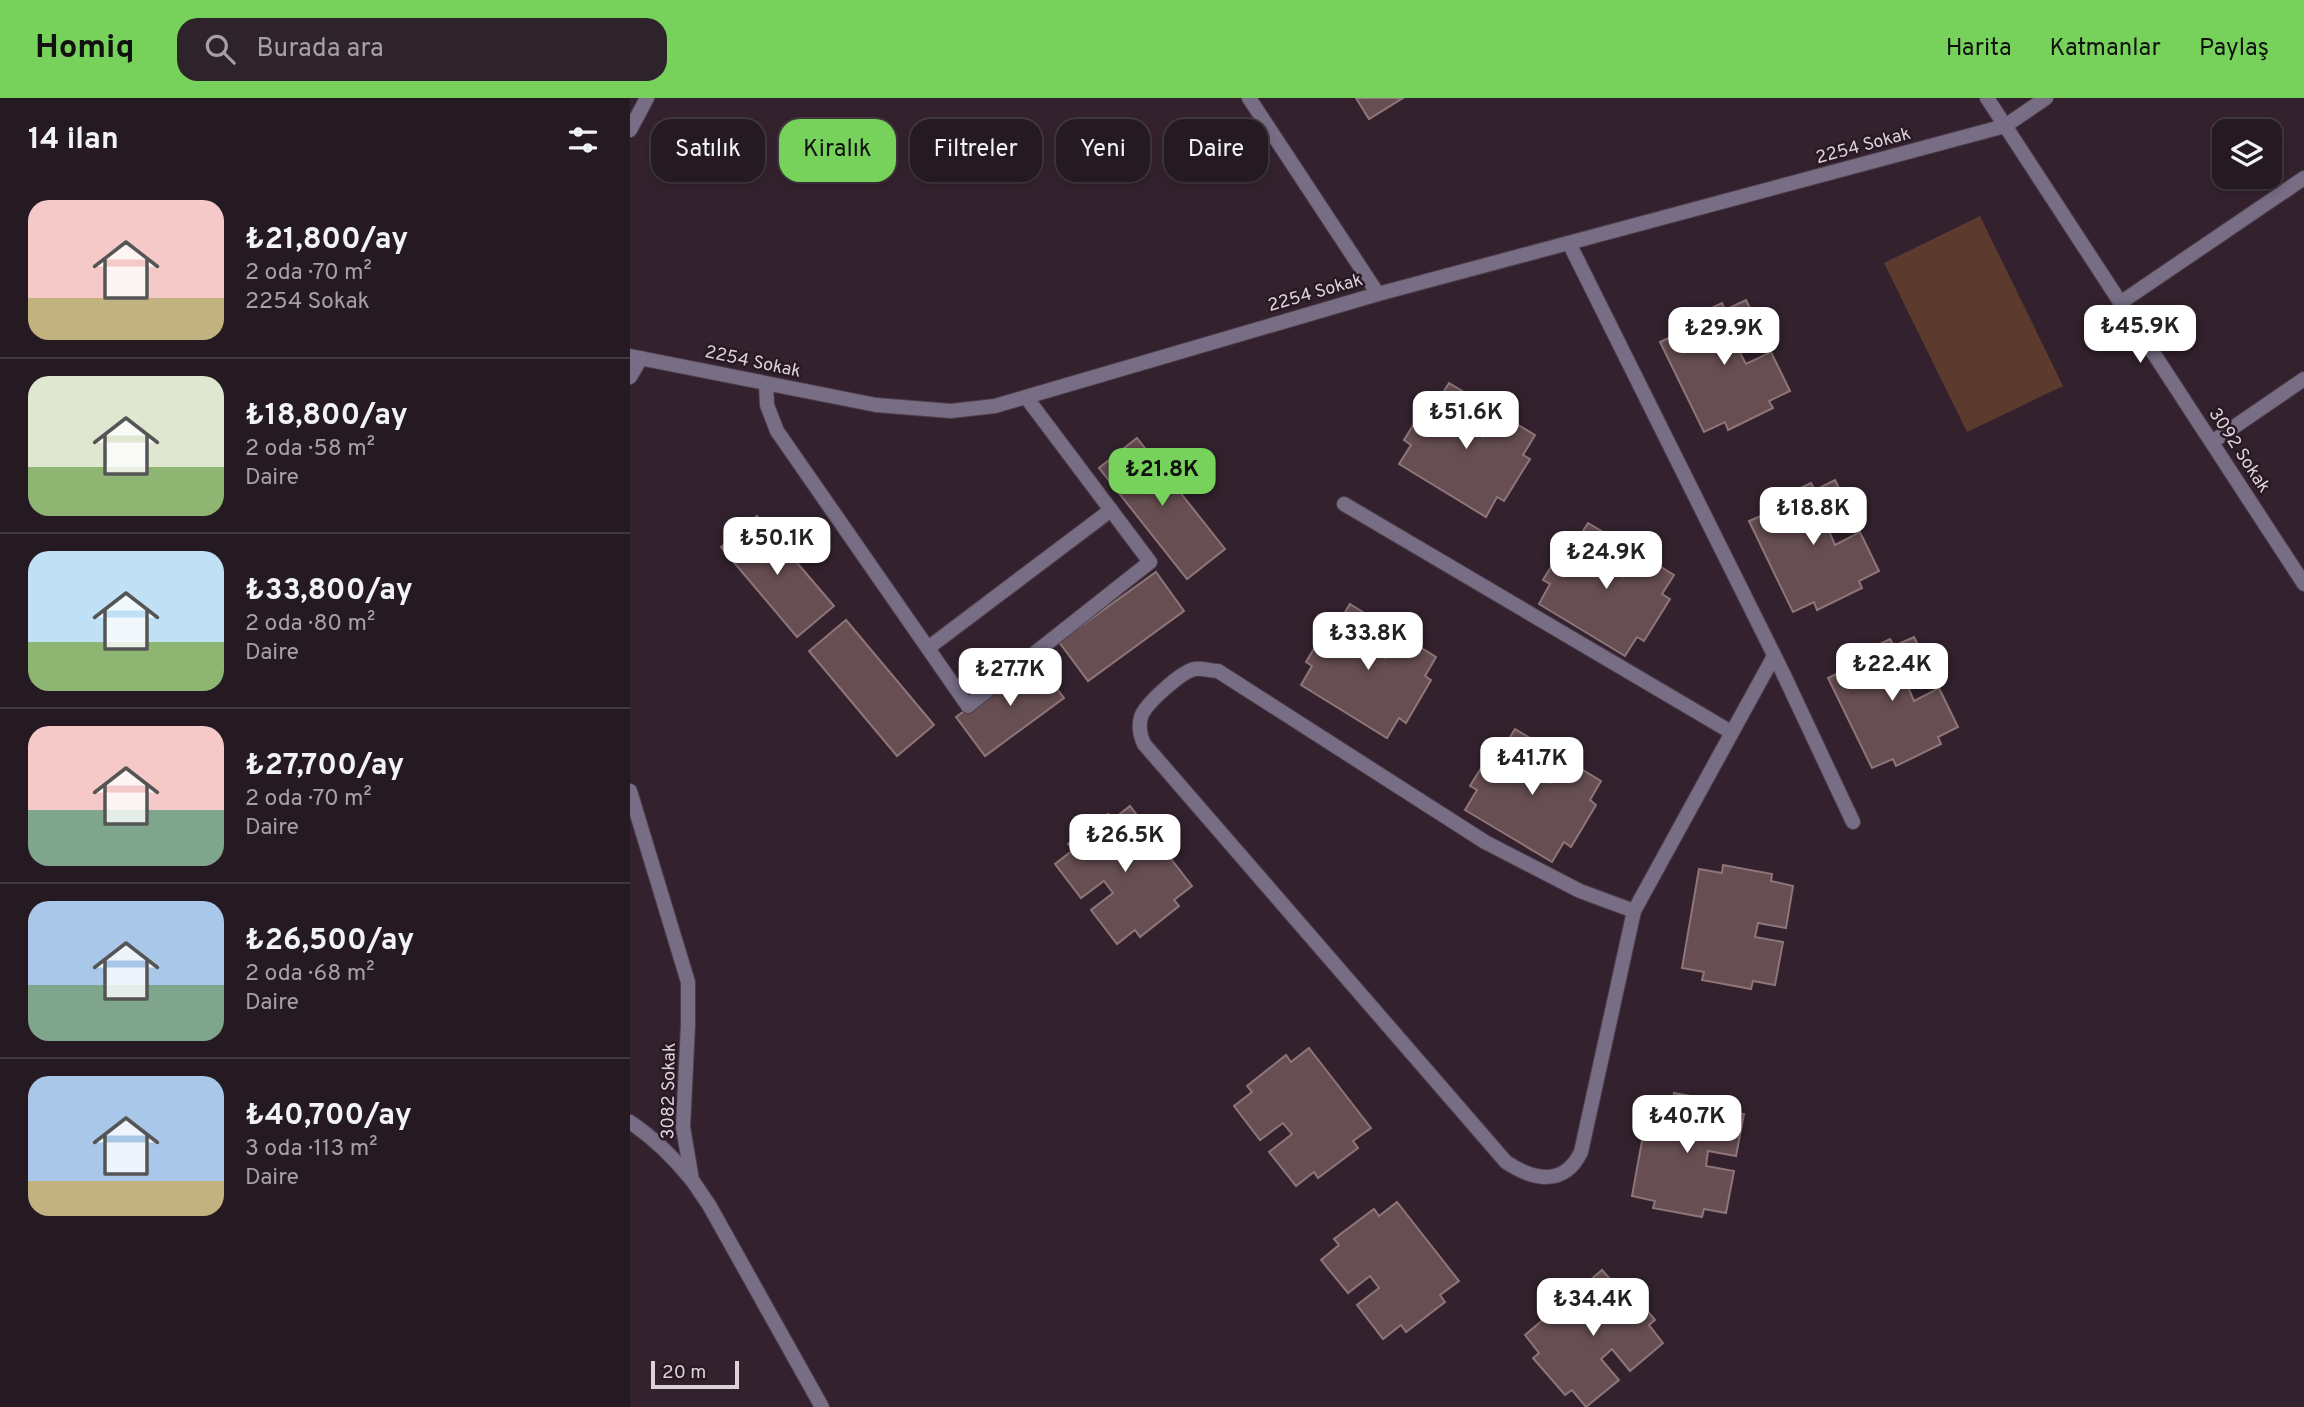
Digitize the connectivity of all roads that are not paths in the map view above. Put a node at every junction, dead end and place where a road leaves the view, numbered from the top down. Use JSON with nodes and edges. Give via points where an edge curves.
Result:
{"nodes":[{"id":1,"x":647,"y":98,"type":"edge"},
{"id":2,"x":1249,"y":98,"type":"edge"},
{"id":3,"x":1987,"y":98,"type":"edge"},
{"id":4,"x":2046,"y":98,"type":"edge"},
{"id":5,"x":2006,"y":126,"type":"junction"},
{"id":6,"x":630,"y":130,"type":"edge"},
{"id":7,"x":2304,"y":178,"type":"edge"},
{"id":8,"x":1569,"y":243,"type":"junction"},
{"id":9,"x":1378,"y":294,"type":"junction"},
{"id":10,"x":2120,"y":303,"type":"junction"},
{"id":11,"x":636,"y":357,"type":"edge"},
{"id":12,"x":630,"y":377,"type":"edge"},
{"id":13,"x":2304,"y":379,"type":"edge"},
{"id":14,"x":766,"y":384,"type":"junction"},
{"id":15,"x":1026,"y":397,"type":"junction"},
{"id":16,"x":2212,"y":442,"type":"junction"},
{"id":17,"x":1344,"y":504,"type":"dead end"},
{"id":18,"x":1111,"y":510,"type":"junction"},
{"id":19,"x":2304,"y":584,"type":"edge"},
{"id":20,"x":928,"y":648,"type":"junction"},
{"id":21,"x":1774,"y":656,"type":"junction"},
{"id":22,"x":1731,"y":732,"type":"junction"},
{"id":23,"x":630,"y":791,"type":"edge"},
{"id":24,"x":1853,"y":822,"type":"dead end"},
{"id":25,"x":1634,"y":911,"type":"junction"},
{"id":26,"x":630,"y":1122,"type":"edge"},
{"id":27,"x":692,"y":1180,"type":"junction"},
{"id":28,"x":822,"y":1407,"type":"edge"}],
"edges":[{"from":1,"to":6,"type":"street"},
{"from":2,"to":9,"type":"street"},
{"from":3,"to":5,"type":"street","name":"3092 Sokak"},
{"from":4,"to":5,"type":"street"},
{"from":5,"to":8,"type":"street","name":"2254 Sokak"},
{"from":5,"to":10,"type":"street","name":"3092 Sokak"},
{"from":7,"to":10,"type":"street"},
{"from":8,"to":9,"type":"street","name":"2254 Sokak"},
{"from":8,"to":21,"type":"street"},
{"from":9,"to":15,"type":"street","name":"2254 Sokak"},
{"from":10,"to":16,"type":"street","name":"3092 Sokak"},
{"from":11,"to":12,"type":"street"},
{"from":11,"to":14,"type":"street","name":"2254 Sokak"},
{"from":13,"to":16,"type":"street"},
{"from":14,"to":15,"type":"street","name":"2254 Sokak","via":[[876,405],[951,411],[995,407]]},
{"from":14,"to":20,"type":"street","via":[[767,405],[777,431]]},
{"from":15,"to":18,"type":"street"},
{"from":16,"to":19,"type":"street","name":"3092 Sokak"},
{"from":17,"to":22,"type":"street"},
{"from":18,"to":20,"type":"street"},
{"from":18,"to":20,"type":"street","via":[[1150,562],[968,706]]},
{"from":21,"to":22,"type":"street"},
{"from":21,"to":24,"type":"street"},
{"from":22,"to":25,"type":"street"},
{"from":23,"to":27,"type":"street","name":"3082 Sokak","via":[[688,982],[683,1127]]},
{"from":25,"to":25,"type":"street","via":[[1581,1152],[1570,1167],[1554,1176],[1521,1172],[1506,1162],[1144,744],[1139,724],[1142,715],[1182,676],[1195,669],[1218,671],[1485,842],[1580,891]]},
{"from":26,"to":27,"type":"street","via":[[671,1155]]},
{"from":27,"to":28,"type":"street","name":"3082 Sokak"}]}
